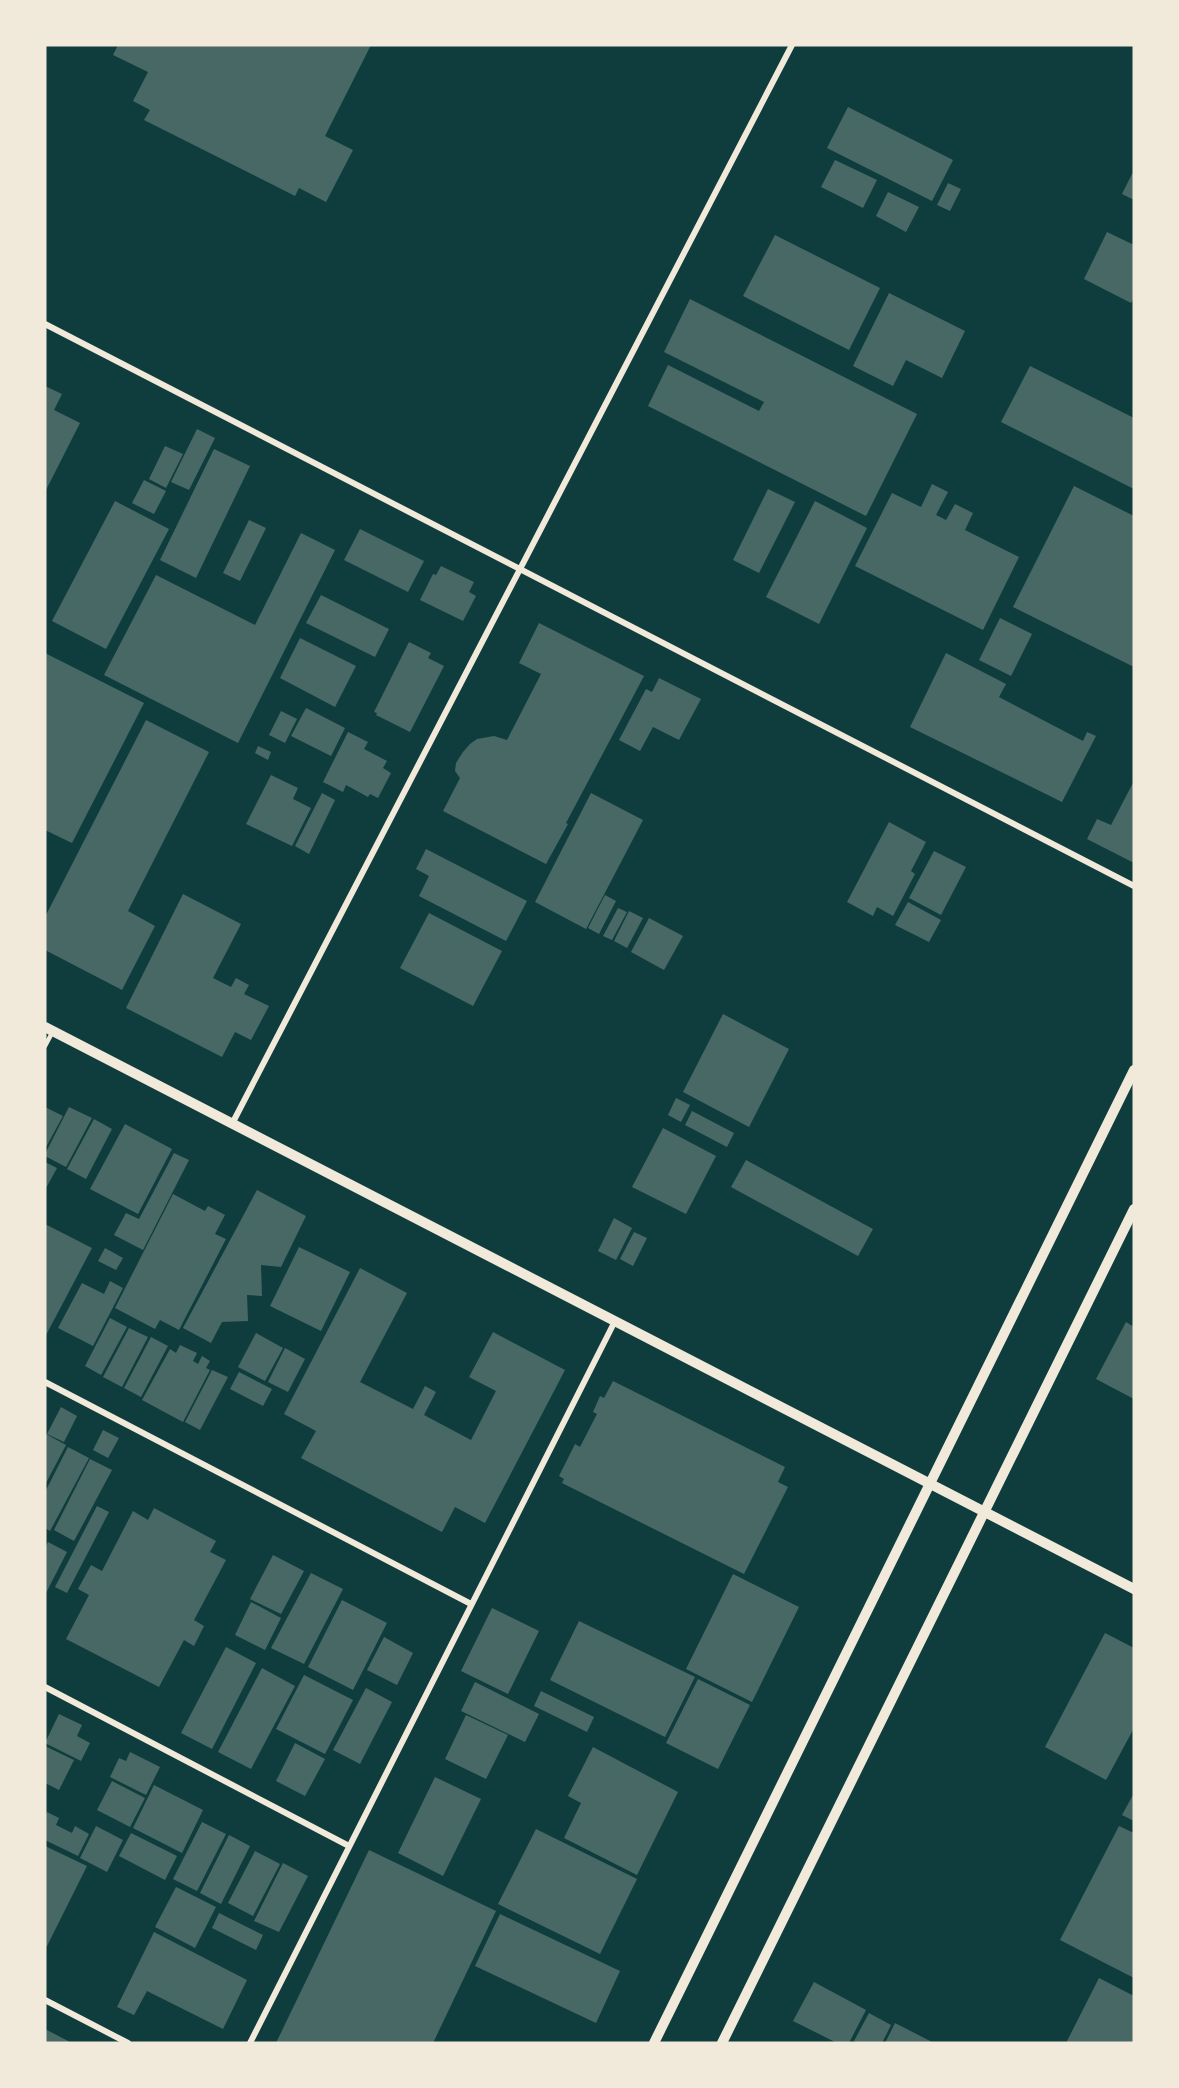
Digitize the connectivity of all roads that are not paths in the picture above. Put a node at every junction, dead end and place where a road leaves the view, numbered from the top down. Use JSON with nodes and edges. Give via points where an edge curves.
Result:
{"nodes":[{"id":1,"x":792,"y":45,"type":"edge"},
{"id":2,"x":45,"y":324,"type":"edge"},
{"id":3,"x":520,"y":569,"type":"junction"},
{"id":4,"x":1134,"y":886,"type":"edge"},
{"id":5,"x":49,"y":1029,"type":"edge"},
{"id":6,"x":45,"y":1046,"type":"edge"},
{"id":7,"x":1134,"y":1070,"type":"edge"},
{"id":8,"x":232,"y":1124,"type":"junction"},
{"id":9,"x":1134,"y":1209,"type":"edge"},
{"id":10,"x":615,"y":1321,"type":"junction"},
{"id":11,"x":45,"y":1382,"type":"edge"},
{"id":12,"x":930,"y":1483,"type":"junction"},
{"id":13,"x":984,"y":1512,"type":"junction"},
{"id":14,"x":1134,"y":1589,"type":"edge"},
{"id":15,"x":471,"y":1604,"type":"junction"},
{"id":16,"x":45,"y":1687,"type":"edge"},
{"id":17,"x":349,"y":1846,"type":"junction"},
{"id":18,"x":45,"y":2000,"type":"edge"},
{"id":19,"x":128,"y":2043,"type":"edge"},
{"id":20,"x":250,"y":2043,"type":"edge"},
{"id":21,"x":654,"y":2043,"type":"edge"},
{"id":22,"x":722,"y":2043,"type":"edge"}],
"edges":[{"from":1,"to":3,"type":"street"},
{"from":2,"to":3,"type":"street"},
{"from":3,"to":4,"type":"street"},
{"from":3,"to":8,"type":"street"},
{"from":5,"to":6,"type":"lane"},
{"from":5,"to":8,"type":"street"},
{"from":7,"to":12,"type":"street"},
{"from":8,"to":10,"type":"street"},
{"from":9,"to":13,"type":"street"},
{"from":10,"to":12,"type":"street"},
{"from":10,"to":15,"type":"street"},
{"from":11,"to":15,"type":"street"},
{"from":12,"to":13,"type":"street"},
{"from":12,"to":21,"type":"street"},
{"from":13,"to":14,"type":"street"},
{"from":13,"to":22,"type":"street"},
{"from":15,"to":17,"type":"street"},
{"from":16,"to":17,"type":"street"},
{"from":17,"to":20,"type":"street"},
{"from":18,"to":19,"type":"street"}]}
